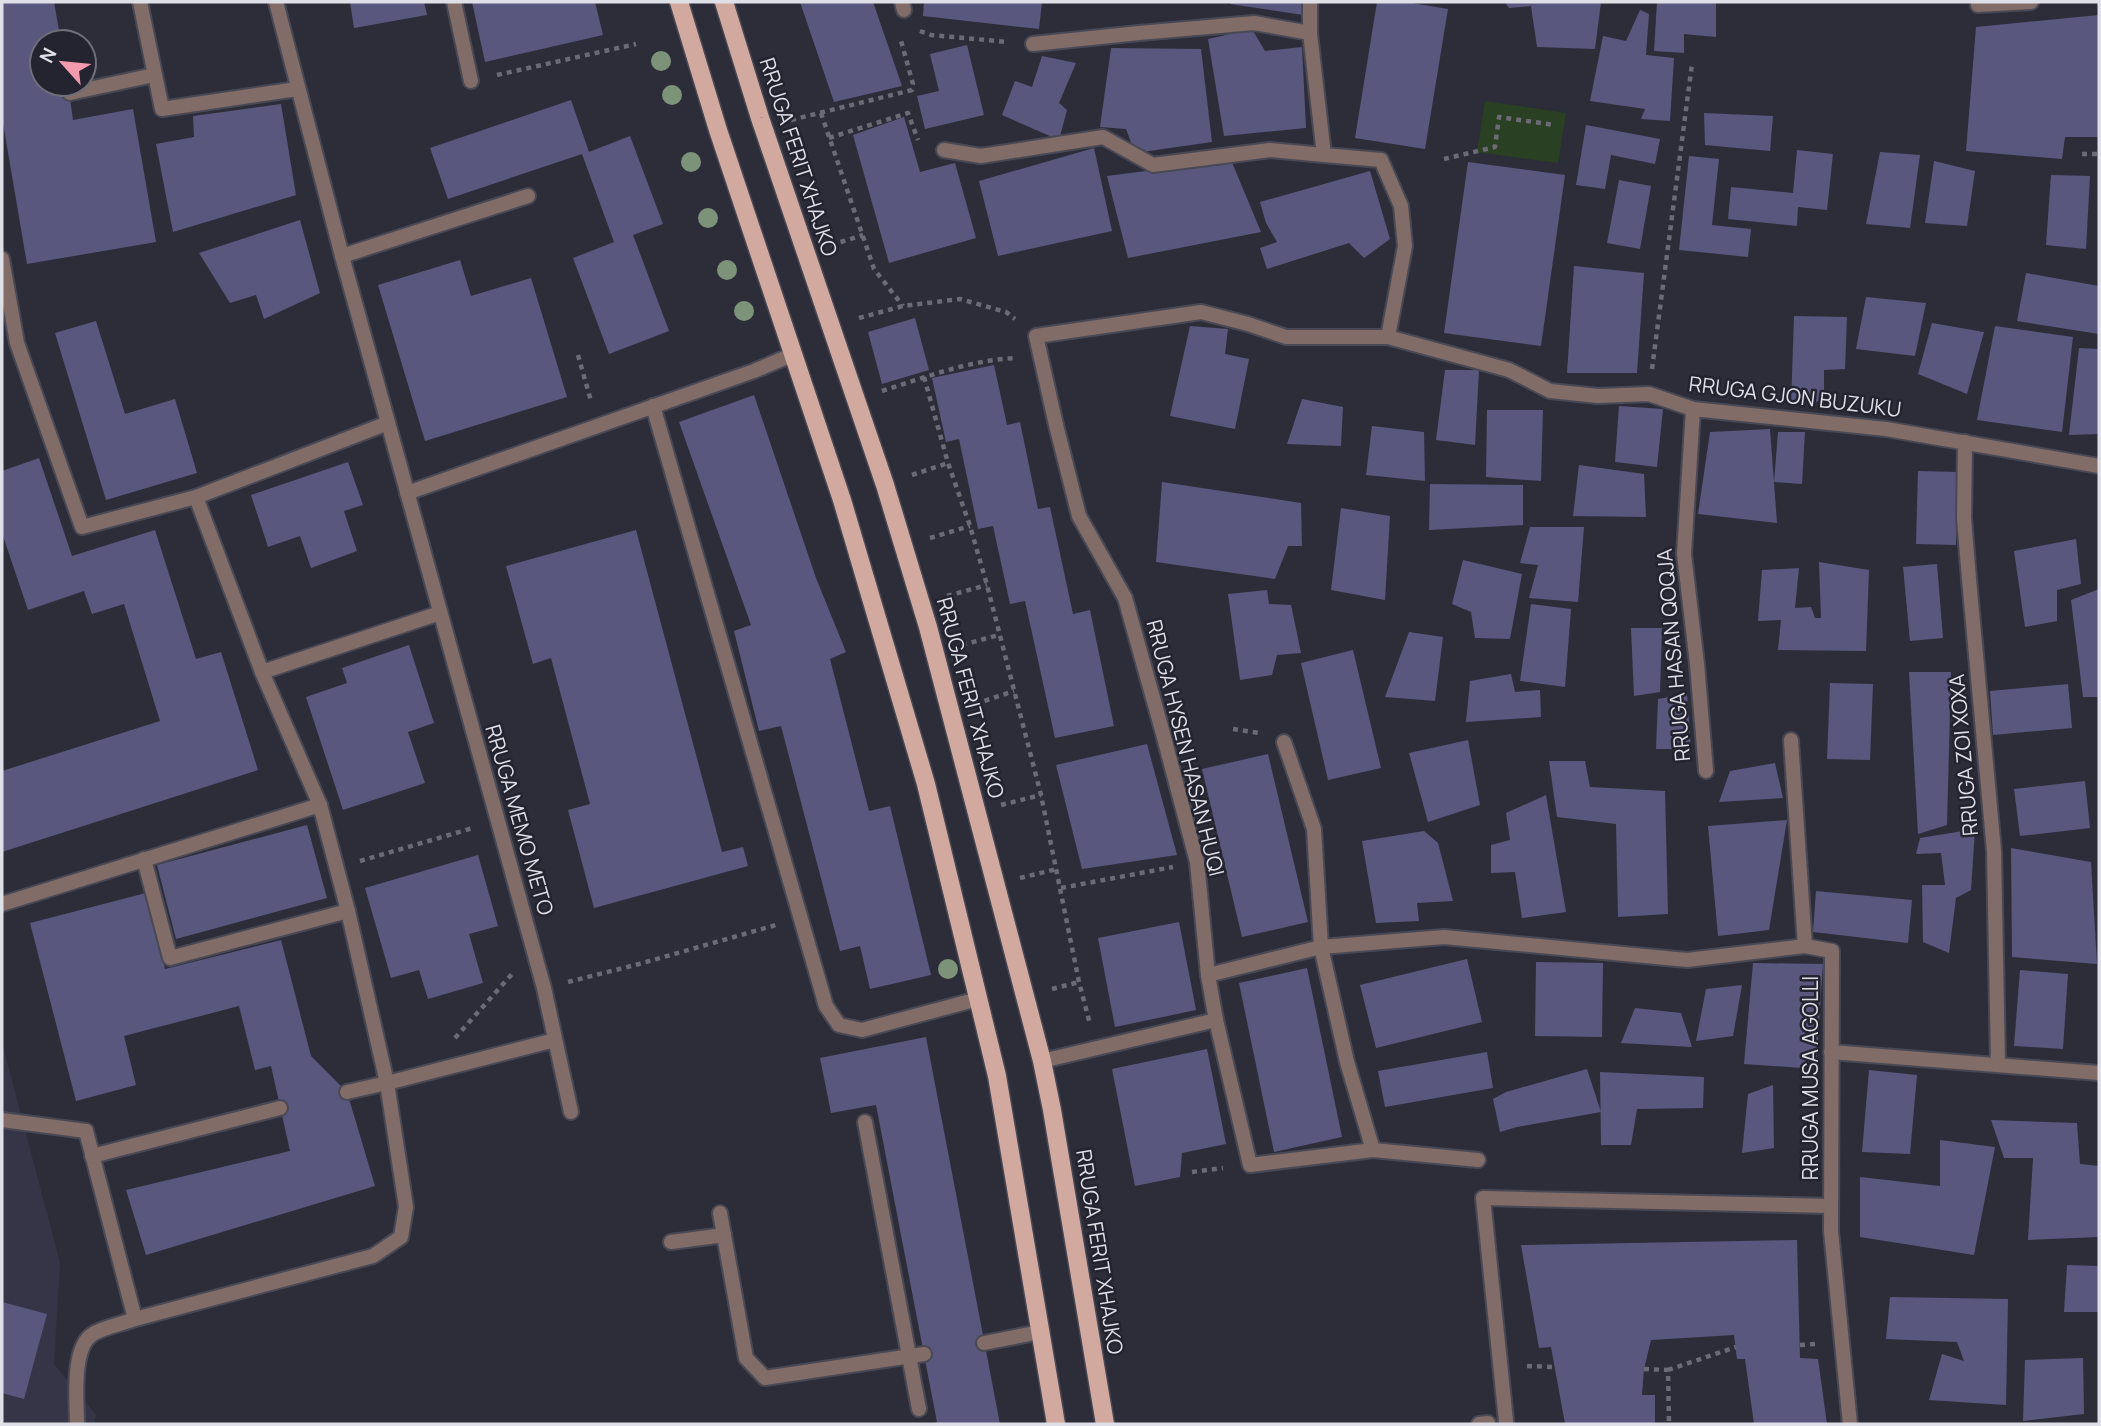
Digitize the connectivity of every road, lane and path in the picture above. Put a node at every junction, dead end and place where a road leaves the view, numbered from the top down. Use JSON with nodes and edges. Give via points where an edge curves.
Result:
{"nodes":[{"id":1,"x":141,"y":2,"type":"edge"},
{"id":2,"x":276,"y":2,"type":"edge"},
{"id":3,"x":454,"y":2,"type":"edge"},
{"id":4,"x":679,"y":2,"type":"edge"},
{"id":5,"x":724,"y":2,"type":"edge"},
{"id":6,"x":1310,"y":2,"type":"edge"},
{"id":7,"x":2031,"y":2,"type":"edge"},
{"id":8,"x":1978,"y":5,"type":"dead end"},
{"id":9,"x":897,"y":27,"type":"dead end"},
{"id":10,"x":1310,"y":33,"type":"junction"},
{"id":11,"x":931,"y":35,"type":"dead end"},
{"id":12,"x":636,"y":44,"type":"dead end"},
{"id":13,"x":1033,"y":44,"type":"joint"},
{"id":14,"x":1692,"y":64,"type":"dead end"},
{"id":15,"x":154,"y":75,"type":"junction"},
{"id":16,"x":471,"y":81,"type":"joint"},
{"id":17,"x":98,"y":87,"type":"edge"},
{"id":18,"x":297,"y":89,"type":"junction"},
{"id":19,"x":821,"y":113,"type":"junction"},
{"id":20,"x":786,"y":121,"type":"dead end"},
{"id":21,"x":1555,"y":125,"type":"dead end"},
{"id":22,"x":829,"y":138,"type":"junction"},
{"id":23,"x":944,"y":150,"type":"joint"},
{"id":24,"x":2082,"y":154,"type":"dead end"},
{"id":25,"x":2099,"y":154,"type":"edge"},
{"id":26,"x":1324,"y":155,"type":"junction"},
{"id":27,"x":1444,"y":159,"type":"dead end"},
{"id":28,"x":528,"y":196,"type":"dead end"},
{"id":29,"x":863,"y":235,"type":"junction"},
{"id":30,"x":827,"y":246,"type":"dead end"},
{"id":31,"x":342,"y":256,"type":"junction"},
{"id":32,"x":2,"y":259,"type":"edge"},
{"id":33,"x":903,"y":306,"type":"junction"},
{"id":34,"x":851,"y":320,"type":"dead end"},
{"id":35,"x":1036,"y":336,"type":"junction"},
{"id":36,"x":1388,"y":337,"type":"junction"},
{"id":37,"x":794,"y":354,"type":"junction"},
{"id":38,"x":578,"y":355,"type":"dead end"},
{"id":39,"x":1041,"y":357,"type":"junction"},
{"id":40,"x":924,"y":377,"type":"junction"},
{"id":41,"x":875,"y":394,"type":"dead end"},
{"id":42,"x":1649,"y":394,"type":"junction"},
{"id":43,"x":653,"y":406,"type":"junction"},
{"id":44,"x":1693,"y":409,"type":"junction"},
{"id":45,"x":388,"y":424,"type":"junction"},
{"id":46,"x":598,"y":426,"type":"junction"},
{"id":47,"x":1965,"y":442,"type":"junction"},
{"id":48,"x":948,"y":463,"type":"junction"},
{"id":49,"x":2099,"y":466,"type":"edge"},
{"id":50,"x":903,"y":479,"type":"dead end"},
{"id":51,"x":407,"y":493,"type":"junction"},
{"id":52,"x":195,"y":497,"type":"junction"},
{"id":53,"x":970,"y":526,"type":"junction"},
{"id":54,"x":922,"y":541,"type":"dead end"},
{"id":55,"x":987,"y":585,"type":"junction"},
{"id":56,"x":940,"y":598,"type":"dead end"},
{"id":57,"x":440,"y":613,"type":"junction"},
{"id":58,"x":999,"y":635,"type":"junction"},
{"id":59,"x":955,"y":647,"type":"dead end"},
{"id":60,"x":262,"y":672,"type":"junction"},
{"id":61,"x":1014,"y":691,"type":"junction"},
{"id":62,"x":970,"y":705,"type":"dead end"},
{"id":63,"x":1791,"y":740,"type":"dead end"},
{"id":64,"x":1284,"y":742,"type":"dead end"},
{"id":65,"x":1706,"y":771,"type":"dead end"},
{"id":66,"x":1041,"y":795,"type":"junction"},
{"id":67,"x":320,"y":804,"type":"junction"},
{"id":68,"x":997,"y":806,"type":"dead end"},
{"id":69,"x":497,"y":820,"type":"junction"},
{"id":70,"x":144,"y":859,"type":"junction"},
{"id":71,"x":1197,"y":862,"type":"junction"},
{"id":72,"x":336,"y":868,"type":"junction"},
{"id":73,"x":1057,"y":869,"type":"junction"},
{"id":74,"x":1016,"y":879,"type":"dead end"},
{"id":75,"x":1060,"y":888,"type":"junction"},
{"id":76,"x":2,"y":904,"type":"edge"},
{"id":77,"x":348,"y":911,"type":"junction"},
{"id":78,"x":801,"y":918,"type":"junction"},
{"id":79,"x":1805,"y":946,"type":"junction"},
{"id":80,"x":1321,"y":947,"type":"junction"},
{"id":81,"x":533,"y":949,"type":"junction"},
{"id":82,"x":1208,"y":975,"type":"junction"},
{"id":83,"x":1079,"y":982,"type":"junction"},
{"id":84,"x":544,"y":988,"type":"junction"},
{"id":85,"x":1045,"y":991,"type":"dead end"},
{"id":86,"x":978,"y":999,"type":"junction"},
{"id":87,"x":1216,"y":1020,"type":"junction"},
{"id":88,"x":555,"y":1040,"type":"junction"},
{"id":89,"x":1096,"y":1048,"type":"junction"},
{"id":90,"x":1831,"y":1052,"type":"junction"},
{"id":91,"x":1042,"y":1061,"type":"junction"},
{"id":92,"x":1998,"y":1064,"type":"junction"},
{"id":93,"x":2099,"y":1073,"type":"edge"},
{"id":94,"x":422,"y":1074,"type":"junction"},
{"id":95,"x":387,"y":1083,"type":"junction"},
{"id":96,"x":347,"y":1092,"type":"dead end"},
{"id":97,"x":280,"y":1108,"type":"dead end"},
{"id":98,"x":572,"y":1112,"type":"dead end"},
{"id":99,"x":2,"y":1120,"type":"edge"},
{"id":100,"x":865,"y":1122,"type":"dead end"},
{"id":101,"x":1373,"y":1150,"type":"junction"},
{"id":102,"x":92,"y":1156,"type":"junction"},
{"id":103,"x":1478,"y":1160,"type":"dead end"},
{"id":104,"x":1831,"y":1206,"type":"junction"},
{"id":105,"x":720,"y":1213,"type":"dead end"},
{"id":106,"x":724,"y":1235,"type":"junction"},
{"id":107,"x":671,"y":1242,"type":"dead end"},
{"id":108,"x":135,"y":1319,"type":"junction"},
{"id":109,"x":1040,"y":1332,"type":"junction"},
{"id":110,"x":984,"y":1343,"type":"dead end"},
{"id":111,"x":1813,"y":1344,"type":"dead end"},
{"id":112,"x":1800,"y":1345,"type":"dead end"},
{"id":113,"x":1736,"y":1347,"type":"dead end"},
{"id":114,"x":917,"y":1356,"type":"junction"},
{"id":115,"x":1644,"y":1369,"type":"dead end"},
{"id":116,"x":1668,"y":1370,"type":"junction"},
{"id":117,"x":919,"y":1409,"type":"dead end"},
{"id":118,"x":1506,"y":1421,"type":"dead end"},
{"id":119,"x":77,"y":1424,"type":"edge"},
{"id":120,"x":1056,"y":1424,"type":"edge"},
{"id":121,"x":1105,"y":1424,"type":"edge"},
{"id":122,"x":1669,"y":1424,"type":"edge"},
{"id":123,"x":1850,"y":1424,"type":"edge"}],
"edges":[{"from":1,"to":15,"type":"street"},
{"from":2,"to":18,"type":"street","name":"RRUGA MEMO METO"},
{"from":3,"to":16,"type":"street"},
{"from":4,"to":37,"type":"main road"},
{"from":5,"to":91,"type":"main road","name":"RRUGA FERIT XHAJKO","via":[[929,626]]},
{"from":6,"to":10,"type":"street"},
{"from":7,"to":8,"type":"street"},
{"from":9,"to":19,"type":"path","via":[[912,90]]},
{"from":10,"to":13,"type":"street","via":[[1254,23]]},
{"from":10,"to":26,"type":"street"},
{"from":11,"to":13,"type":"path"},
{"from":12,"to":16,"type":"path"},
{"from":14,"to":42,"type":"path"},
{"from":15,"to":17,"type":"street"},
{"from":15,"to":18,"type":"street","via":[[162,109]]},
{"from":18,"to":31,"type":"street","name":"RRUGA MEMO METO"},
{"from":19,"to":20,"type":"path"},
{"from":19,"to":22,"type":"path"},
{"from":21,"to":27,"type":"path","via":[[1499,117],[1495,147]]},
{"from":22,"to":23,"type":"path","via":[[908,113],[919,145]]},
{"from":22,"to":29,"type":"path"},
{"from":23,"to":26,"type":"street","via":[[981,156],[1104,137],[1153,166],[1270,149]]},
{"from":24,"to":25,"type":"path"},
{"from":26,"to":36,"type":"street","via":[[1381,160],[1401,206],[1405,246]]},
{"from":28,"to":31,"type":"street"},
{"from":29,"to":30,"type":"path"},
{"from":29,"to":33,"type":"path","via":[[874,268]]},
{"from":31,"to":45,"type":"street","name":"RRUGA MEMO METO"},
{"from":32,"to":52,"type":"street","via":[[17,343],[82,527]]},
{"from":33,"to":34,"type":"path"},
{"from":33,"to":35,"type":"path","via":[[960,299],[1006,312]]},
{"from":35,"to":36,"type":"street","name":"RRUGA GJON BUZUKU","via":[[1201,312],[1286,337]]},
{"from":35,"to":39,"type":"street","name":"RRUGA HYSEN HASAN HUQI"},
{"from":36,"to":42,"type":"street","name":"RRUGA GJON BUZUKU","via":[[1508,370],[1550,391],[1598,396]]},
{"from":37,"to":43,"type":"street"},
{"from":37,"to":86,"type":"main road","via":[[923,771]]},
{"from":38,"to":46,"type":"path"},
{"from":39,"to":40,"type":"path","via":[[990,359]]},
{"from":39,"to":71,"type":"street","name":"RRUGA HYSEN HASAN HUQI","via":[[1079,516],[1125,598]]},
{"from":40,"to":41,"type":"path"},
{"from":40,"to":48,"type":"path"},
{"from":42,"to":44,"type":"street","name":"RRUGA GJON BUZUKU"},
{"from":43,"to":46,"type":"street"},
{"from":43,"to":78,"type":"street"},
{"from":44,"to":47,"type":"street","name":"RRUGA GJON BUZUKU"},
{"from":44,"to":65,"type":"street","name":"RRUGA HASAN QOQJA","via":[[1684,554]]},
{"from":45,"to":51,"type":"street","name":"RRUGA MEMO METO"},
{"from":45,"to":52,"type":"street"},
{"from":46,"to":51,"type":"street"},
{"from":47,"to":49,"type":"street","name":"RRUGA GJON BUZUKU"},
{"from":47,"to":92,"type":"street","name":"RRUGA ZOI XOXA","via":[[1968,567],[1994,851]]},
{"from":48,"to":50,"type":"path"},
{"from":48,"to":53,"type":"path"},
{"from":51,"to":57,"type":"street","name":"RRUGA MEMO METO"},
{"from":52,"to":60,"type":"street"},
{"from":53,"to":54,"type":"path"},
{"from":53,"to":55,"type":"path"},
{"from":55,"to":56,"type":"path"},
{"from":55,"to":58,"type":"path"},
{"from":57,"to":60,"type":"street"},
{"from":57,"to":69,"type":"street","name":"RRUGA MEMO METO"},
{"from":58,"to":59,"type":"path"},
{"from":58,"to":61,"type":"path"},
{"from":60,"to":67,"type":"street"},
{"from":61,"to":62,"type":"path"},
{"from":61,"to":66,"type":"path"},
{"from":63,"to":79,"type":"street"},
{"from":64,"to":80,"type":"street","via":[[1314,829]]},
{"from":66,"to":68,"type":"path"},
{"from":66,"to":73,"type":"path"},
{"from":67,"to":70,"type":"street"},
{"from":67,"to":72,"type":"street"},
{"from":69,"to":72,"type":"path"},
{"from":69,"to":81,"type":"street","name":"RRUGA MEMO METO"},
{"from":70,"to":76,"type":"street"},
{"from":70,"to":77,"type":"street","via":[[170,958]]},
{"from":71,"to":75,"type":"path"},
{"from":71,"to":82,"type":"street","name":"RRUGA HYSEN HASAN HUQI"},
{"from":72,"to":77,"type":"street"},
{"from":73,"to":74,"type":"path"},
{"from":73,"to":75,"type":"path"},
{"from":75,"to":83,"type":"path"},
{"from":77,"to":95,"type":"street"},
{"from":78,"to":84,"type":"path"},
{"from":78,"to":86,"type":"street","via":[[826,1006],[839,1025],[862,1030]]},
{"from":79,"to":80,"type":"street","name":"RRUGA MUSA AGOLLI","via":[[1687,960],[1444,937]]},
{"from":79,"to":90,"type":"street","name":"RRUGA MUSA AGOLLI","via":[[1832,951]]},
{"from":80,"to":82,"type":"street","name":"RRUGA MUSA AGOLLI"},
{"from":80,"to":101,"type":"street"},
{"from":81,"to":84,"type":"street","name":"RRUGA MEMO METO"},
{"from":81,"to":94,"type":"path"},
{"from":82,"to":87,"type":"street","name":"RRUGA HYSEN HASAN HUQI"},
{"from":83,"to":85,"type":"path"},
{"from":83,"to":89,"type":"path"},
{"from":84,"to":88,"type":"street","name":"RRUGA MEMO METO"},
{"from":86,"to":109,"type":"main road","via":[[997,1076]]},
{"from":87,"to":89,"type":"street"},
{"from":87,"to":101,"type":"street","name":"RRUGA HYSEN HASAN HUQI","via":[[1250,1165]]},
{"from":88,"to":94,"type":"street"},
{"from":88,"to":98,"type":"street","name":"RRUGA MEMO METO"},
{"from":89,"to":91,"type":"street"},
{"from":90,"to":92,"type":"street"},
{"from":90,"to":104,"type":"street","name":"RRUGA MUSA AGOLLI"},
{"from":91,"to":121,"type":"main road","name":"RRUGA FERIT XHAJKO"},
{"from":92,"to":93,"type":"street"},
{"from":94,"to":95,"type":"street"},
{"from":95,"to":96,"type":"street"},
{"from":95,"to":108,"type":"street","via":[[406,1207],[401,1237],[373,1256]]},
{"from":97,"to":102,"type":"street"},
{"from":99,"to":102,"type":"street","via":[[86,1131]]},
{"from":100,"to":114,"type":"street"},
{"from":101,"to":103,"type":"street","name":"RRUGA HYSEN HASAN HUQI"},
{"from":102,"to":108,"type":"street"},
{"from":104,"to":118,"type":"street","via":[[1483,1198]]},
{"from":104,"to":123,"type":"street","name":"RRUGA MUSA AGOLLI"},
{"from":105,"to":106,"type":"street"},
{"from":106,"to":107,"type":"street"},
{"from":106,"to":114,"type":"street","via":[[747,1358],[765,1378]]},
{"from":108,"to":119,"type":"street","via":[[92,1334],[83,1344]]},
{"from":109,"to":110,"type":"street"},
{"from":109,"to":120,"type":"main road"},
{"from":111,"to":112,"type":"path"},
{"from":113,"to":116,"type":"path"},
{"from":114,"to":117,"type":"street"},
{"from":115,"to":116,"type":"path"},
{"from":116,"to":122,"type":"path"}]}
